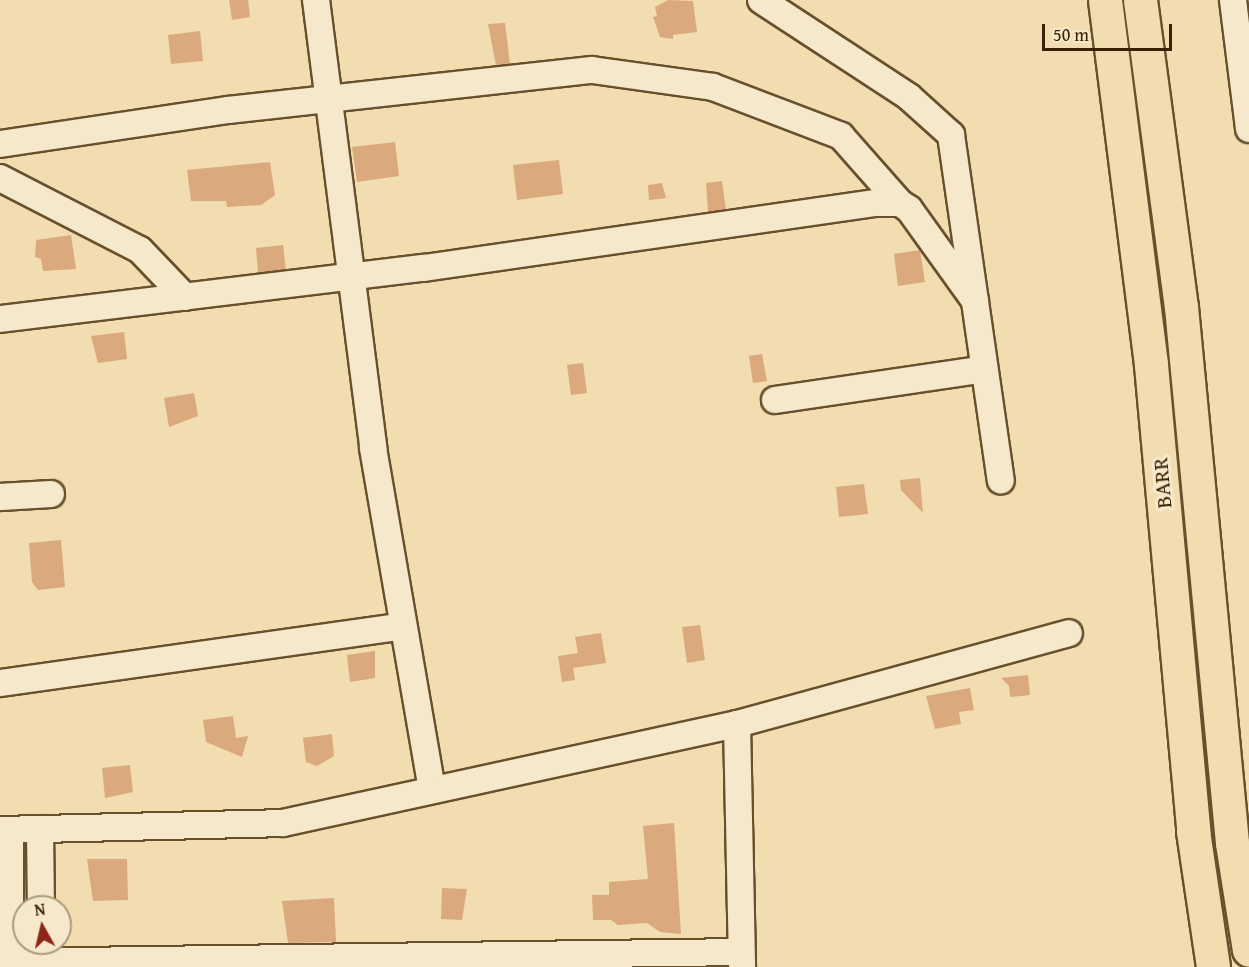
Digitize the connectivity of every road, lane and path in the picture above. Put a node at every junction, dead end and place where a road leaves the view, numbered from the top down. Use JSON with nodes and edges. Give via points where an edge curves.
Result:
{"nodes":[{"id":1,"x":316,"y":0,"type":"edge"},
{"id":2,"x":761,"y":0,"type":"edge"},
{"id":3,"x":1105,"y":0,"type":"edge"},
{"id":4,"x":1140,"y":0,"type":"edge"},
{"id":5,"x":1233,"y":0,"type":"edge"},
{"id":6,"x":327,"y":99,"type":"junction"},
{"id":7,"x":1249,"y":129,"type":"edge"},
{"id":8,"x":0,"y":144,"type":"edge"},
{"id":9,"x":0,"y":178,"type":"edge"},
{"id":10,"x":900,"y":203,"type":"junction"},
{"id":11,"x":351,"y":275,"type":"junction"},
{"id":12,"x":185,"y":297,"type":"junction"},
{"id":13,"x":975,"y":301,"type":"junction"},
{"id":14,"x":0,"y":319,"type":"edge"},
{"id":15,"x":984,"y":369,"type":"junction"},
{"id":16,"x":775,"y":400,"type":"dead end"},
{"id":17,"x":1001,"y":480,"type":"dead end"},
{"id":18,"x":51,"y":494,"type":"dead end"},
{"id":19,"x":0,"y":496,"type":"edge"},
{"id":20,"x":400,"y":627,"type":"junction"},
{"id":21,"x":1069,"y":633,"type":"dead end"},
{"id":22,"x":0,"y":683,"type":"edge"},
{"id":23,"x":737,"y":724,"type":"junction"},
{"id":24,"x":432,"y":790,"type":"junction"},
{"id":25,"x":40,"y":829,"type":"junction"},
{"id":26,"x":5,"y":830,"type":"edge"},
{"id":27,"x":41,"y":895,"type":"edge"},
{"id":28,"x":1249,"y":950,"type":"edge"},
{"id":29,"x":42,"y":957,"type":"edge"},
{"id":30,"x":742,"y":959,"type":"edge"},
{"id":31,"x":7,"y":964,"type":"edge"},
{"id":32,"x":1213,"y":967,"type":"edge"}],
"edges":[{"from":1,"to":6,"type":"street"},
{"from":2,"to":13,"type":"street","via":[[909,97],[951,135]]},
{"from":3,"to":32,"type":"highway","name":"BARR","via":[[1151,365],[1193,831]]},
{"from":4,"to":28,"type":"highway","name":"BARR","via":[[1181,307],[1232,843]]},
{"from":5,"to":7,"type":"street"},
{"from":6,"to":8,"type":"street"},
{"from":6,"to":10,"type":"street","via":[[592,70],[713,87],[841,136]]},
{"from":6,"to":11,"type":"street"},
{"from":9,"to":12,"type":"street","via":[[140,250]]},
{"from":10,"to":11,"type":"street"},
{"from":10,"to":13,"type":"street"},
{"from":11,"to":12,"type":"street"},
{"from":11,"to":20,"type":"street"},
{"from":12,"to":14,"type":"street"},
{"from":13,"to":15,"type":"street"},
{"from":15,"to":16,"type":"street"},
{"from":15,"to":17,"type":"street"},
{"from":18,"to":19,"type":"street"},
{"from":20,"to":22,"type":"street"},
{"from":20,"to":24,"type":"street"},
{"from":21,"to":23,"type":"street"},
{"from":23,"to":24,"type":"street"},
{"from":23,"to":30,"type":"street"},
{"from":24,"to":25,"type":"street","via":[[283,823]]},
{"from":25,"to":26,"type":"street"},
{"from":25,"to":27,"type":"street"},
{"from":26,"to":31,"type":"street"},
{"from":29,"to":30,"type":"street"},
{"from":29,"to":31,"type":"street"}]}
